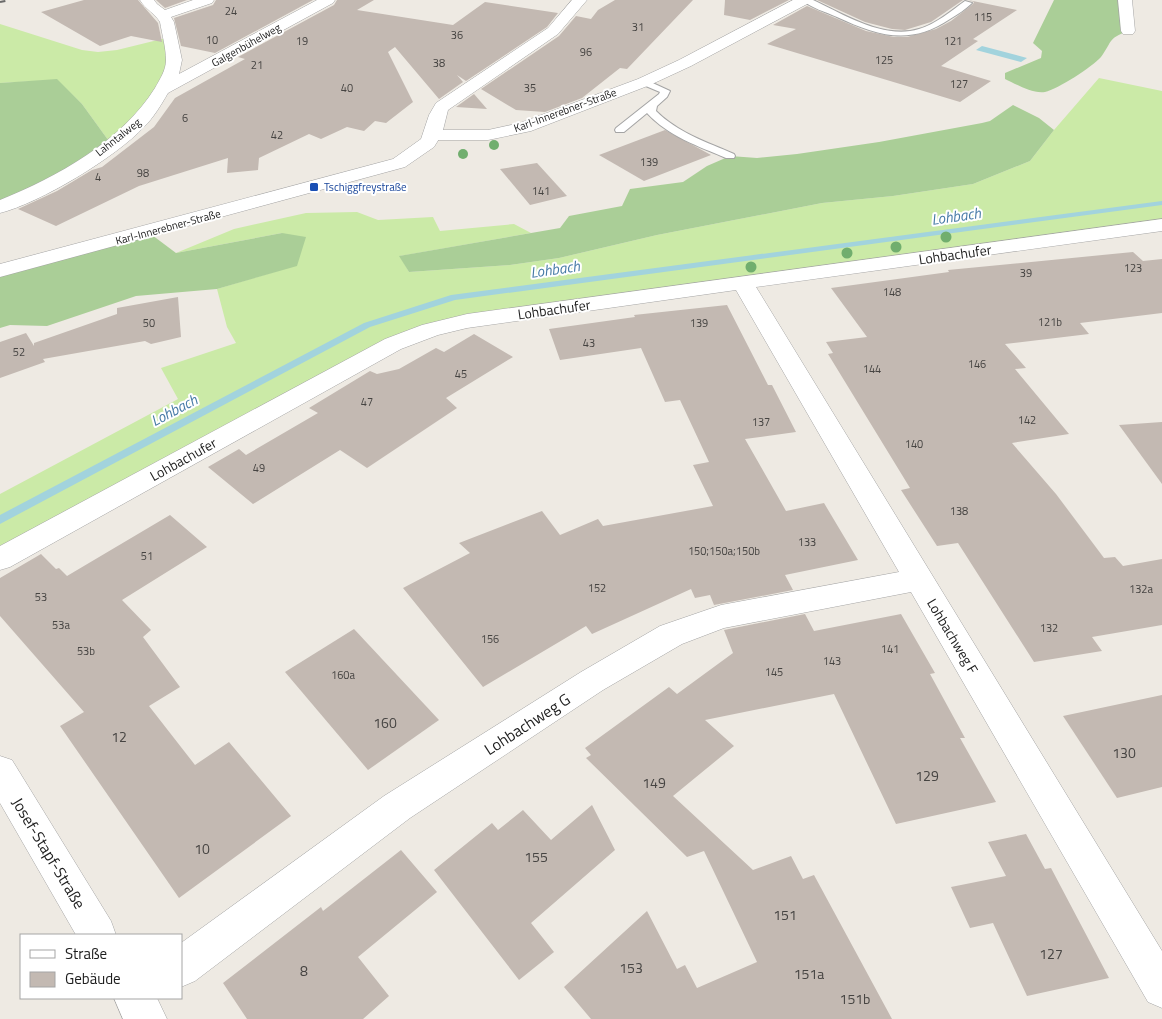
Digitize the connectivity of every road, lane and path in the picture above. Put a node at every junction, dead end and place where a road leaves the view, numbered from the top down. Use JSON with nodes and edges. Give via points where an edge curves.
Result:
{"nodes":[{"id":1,"x":147,"y":0,"type":"edge"},
{"id":2,"x":207,"y":0,"type":"edge"},
{"id":3,"x":328,"y":0,"type":"edge"},
{"id":4,"x":580,"y":0,"type":"edge"},
{"id":5,"x":805,"y":0,"type":"edge"},
{"id":6,"x":1125,"y":0,"type":"edge"},
{"id":7,"x":968,"y":3,"type":"dead end"},
{"id":8,"x":163,"y":15,"type":"junction"},
{"id":9,"x":1128,"y":31,"type":"dead end"},
{"id":10,"x":644,"y":82,"type":"junction"},
{"id":11,"x":163,"y":89,"type":"junction"},
{"id":12,"x":652,"y":105,"type":"junction"},
{"id":13,"x":620,"y":130,"type":"dead end"},
{"id":14,"x":433,"y":135,"type":"junction"},
{"id":15,"x":730,"y":156,"type":"dead end"},
{"id":16,"x":0,"y":207,"type":"edge"},
{"id":17,"x":1162,"y":225,"type":"edge"},
{"id":18,"x":0,"y":271,"type":"edge"},
{"id":19,"x":743,"y":284,"type":"junction"},
{"id":20,"x":0,"y":559,"type":"edge"},
{"id":21,"x":919,"y":579,"type":"junction"},
{"id":22,"x":0,"y":771,"type":"edge"},
{"id":23,"x":96,"y":934,"type":"edge"},
{"id":24,"x":182,"y":966,"type":"edge"},
{"id":25,"x":1162,"y":988,"type":"edge"}],
"edges":[{"from":1,"to":8,"type":"street","name":"Lahntalweg"},
{"from":2,"to":8,"type":"street"},
{"from":3,"to":11,"type":"street","name":"Galgenbühelweg"},
{"from":4,"to":14,"type":"street","via":[[553,31],[442,108],[435,117]]},
{"from":5,"to":7,"type":"lane","via":[[881,31],[903,34],[923,31]]},
{"from":5,"to":10,"type":"street","name":"Karl-Innerebner-Straße"},
{"from":6,"to":9,"type":"street"},
{"from":8,"to":11,"type":"street","name":"Lahntalweg","via":[[174,60]]},
{"from":10,"to":12,"type":"lane","via":[[665,91]]},
{"from":10,"to":14,"type":"street","name":"Karl-Innerebner-Straße","via":[[525,127],[488,135]]},
{"from":11,"to":16,"type":"street","name":"Lahntalweg","via":[[146,114],[126,134],[75,170]]},
{"from":12,"to":13,"type":"lane"},
{"from":12,"to":15,"type":"lane","via":[[651,112],[664,124]]},
{"from":14,"to":18,"type":"street","name":"Karl-Innerebner-Straße","via":[[418,152],[399,163]]},
{"from":17,"to":19,"type":"street","name":"Lohbachufer"},
{"from":19,"to":20,"type":"street","name":"Lohbachufer","via":[[467,321],[430,330],[394,344]]},
{"from":19,"to":21,"type":"street","name":"Lohbachweg F"},
{"from":21,"to":24,"type":"street","name":"Lohbachweg G","via":[[721,616],[672,635],[592,682],[397,807]]},
{"from":21,"to":25,"type":"street","name":"Lohbachweg F"},
{"from":22,"to":23,"type":"street","name":"Josef-Stapf-Straße"}]}
